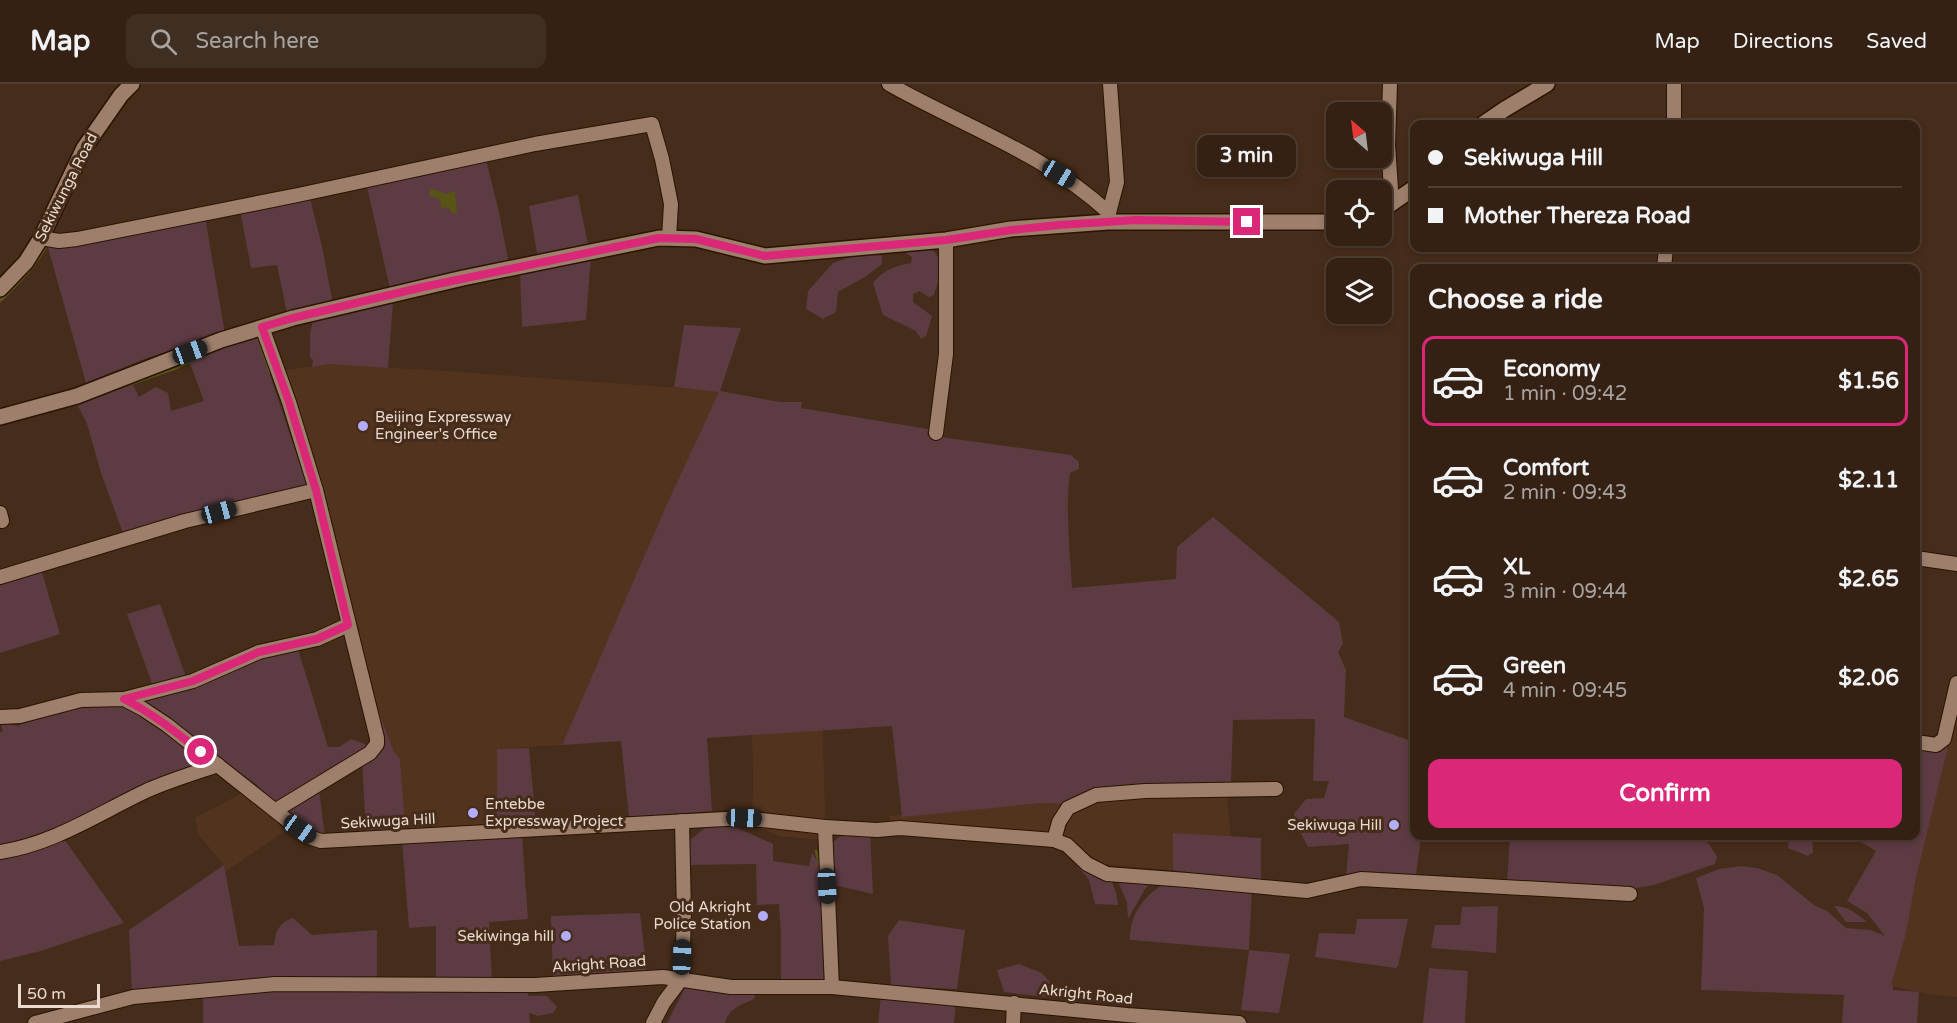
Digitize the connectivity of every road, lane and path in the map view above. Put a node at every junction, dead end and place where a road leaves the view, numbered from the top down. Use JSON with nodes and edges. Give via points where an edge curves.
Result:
{"nodes":[{"id":1,"x":132,"y":84,"type":"edge"},
{"id":2,"x":889,"y":84,"type":"edge"},
{"id":3,"x":1110,"y":84,"type":"edge"},
{"id":4,"x":1390,"y":84,"type":"edge"},
{"id":5,"x":1547,"y":84,"type":"edge"},
{"id":6,"x":1674,"y":84,"type":"edge"},
{"id":7,"x":1489,"y":120,"type":"edge"},
{"id":8,"x":1674,"y":120,"type":"edge"},
{"id":9,"x":1388,"y":180,"type":"edge"},
{"id":10,"x":1410,"y":191,"type":"edge"},
{"id":11,"x":1392,"y":203,"type":"edge"},
{"id":12,"x":1108,"y":217,"type":"junction"},
{"id":13,"x":1326,"y":222,"type":"edge"},
{"id":14,"x":41,"y":238,"type":"junction"},
{"id":15,"x":669,"y":238,"type":"junction"},
{"id":16,"x":946,"y":240,"type":"junction"},
{"id":17,"x":0,"y":289,"type":"edge"},
{"id":18,"x":262,"y":327,"type":"junction"},
{"id":19,"x":0,"y":417,"type":"edge"},
{"id":20,"x":936,"y":433,"type":"dead end"},
{"id":21,"x":316,"y":490,"type":"junction"},
{"id":22,"x":1920,"y":559,"type":"edge"},
{"id":23,"x":1957,"y":564,"type":"edge"},
{"id":24,"x":0,"y":577,"type":"edge"},
{"id":25,"x":348,"y":625,"type":"junction"},
{"id":26,"x":1957,"y":683,"type":"edge"},
{"id":27,"x":124,"y":699,"type":"junction"},
{"id":28,"x":0,"y":717,"type":"edge"},
{"id":29,"x":1920,"y":742,"type":"edge"},
{"id":30,"x":218,"y":765,"type":"junction"},
{"id":31,"x":1276,"y":789,"type":"dead end"},
{"id":32,"x":276,"y":810,"type":"junction"},
{"id":33,"x":682,"y":821,"type":"junction"},
{"id":34,"x":825,"y":826,"type":"junction"},
{"id":35,"x":1054,"y":840,"type":"junction"},
{"id":36,"x":0,"y":852,"type":"edge"},
{"id":37,"x":1629,"y":894,"type":"dead end"},
{"id":38,"x":682,"y":978,"type":"junction"},
{"id":39,"x":832,"y":987,"type":"junction"},
{"id":40,"x":1014,"y":1003,"type":"junction"},
{"id":41,"x":35,"y":1023,"type":"edge"},
{"id":42,"x":653,"y":1023,"type":"edge"},
{"id":43,"x":1013,"y":1023,"type":"edge"},
{"id":44,"x":1239,"y":1023,"type":"edge"}],
"edges":[{"from":1,"to":14,"type":"street","name":"Sekiwunga Road","via":[[84,148]]},
{"from":2,"to":12,"type":"street","via":[[1025,153],[1076,184]]},
{"from":3,"to":12,"type":"street","via":[[1117,182]]},
{"from":4,"to":9,"type":"street"},
{"from":5,"to":7,"type":"street"},
{"from":6,"to":8,"type":"street"},
{"from":10,"to":11,"type":"street"},
{"from":12,"to":13,"type":"street"},
{"from":12,"to":16,"type":"street"},
{"from":14,"to":15,"type":"street","via":[[77,238],[535,144],[652,124],[671,204]]},
{"from":14,"to":17,"type":"street","name":"Sekiwunga Road","via":[[26,262]]},
{"from":15,"to":16,"type":"street","via":[[696,239],[765,256]]},
{"from":15,"to":18,"type":"street","via":[[452,281]]},
{"from":16,"to":20,"type":"street","via":[[946,354]]},
{"from":18,"to":19,"type":"street","via":[[77,396]]},
{"from":18,"to":21,"type":"street"},
{"from":21,"to":24,"type":"street","via":[[185,521]]},
{"from":21,"to":25,"type":"street"},
{"from":22,"to":23,"type":"street"},
{"from":25,"to":27,"type":"street","via":[[317,639],[259,652],[193,681]]},
{"from":25,"to":32,"type":"street","via":[[377,744],[370,753]]},
{"from":26,"to":29,"type":"street","via":[[1944,739],[1936,744]]},
{"from":27,"to":28,"type":"street","name":"Sekiwuga Hill","via":[[81,700],[20,717]]},
{"from":27,"to":30,"type":"street","name":"Sekiwuga Hill","via":[[167,725]]},
{"from":30,"to":32,"type":"street","name":"Sekiwuga Hill"},
{"from":30,"to":36,"type":"street","via":[[146,791],[40,843]]},
{"from":31,"to":35,"type":"street","via":[[1095,795],[1068,808]]},
{"from":32,"to":33,"type":"street","name":"Sekiwuga Hill","via":[[321,841]]},
{"from":33,"to":34,"type":"street","name":"Sekiwuga Hill","via":[[758,818]]},
{"from":33,"to":38,"type":"street"},
{"from":34,"to":35,"type":"street","name":"Sekiwuga Hill"},
{"from":34,"to":39,"type":"street"},
{"from":35,"to":37,"type":"street","via":[[1107,874],[1307,891],[1361,879]]},
{"from":38,"to":39,"type":"street","name":"Akright Road","via":[[731,987]]},
{"from":38,"to":41,"type":"street","name":"Akright Road","via":[[535,985],[274,984],[133,997]]},
{"from":38,"to":42,"type":"street"},
{"from":39,"to":40,"type":"street","name":"Akright Road"},
{"from":40,"to":43,"type":"street"},
{"from":40,"to":44,"type":"street","name":"Akright Road"}]}
